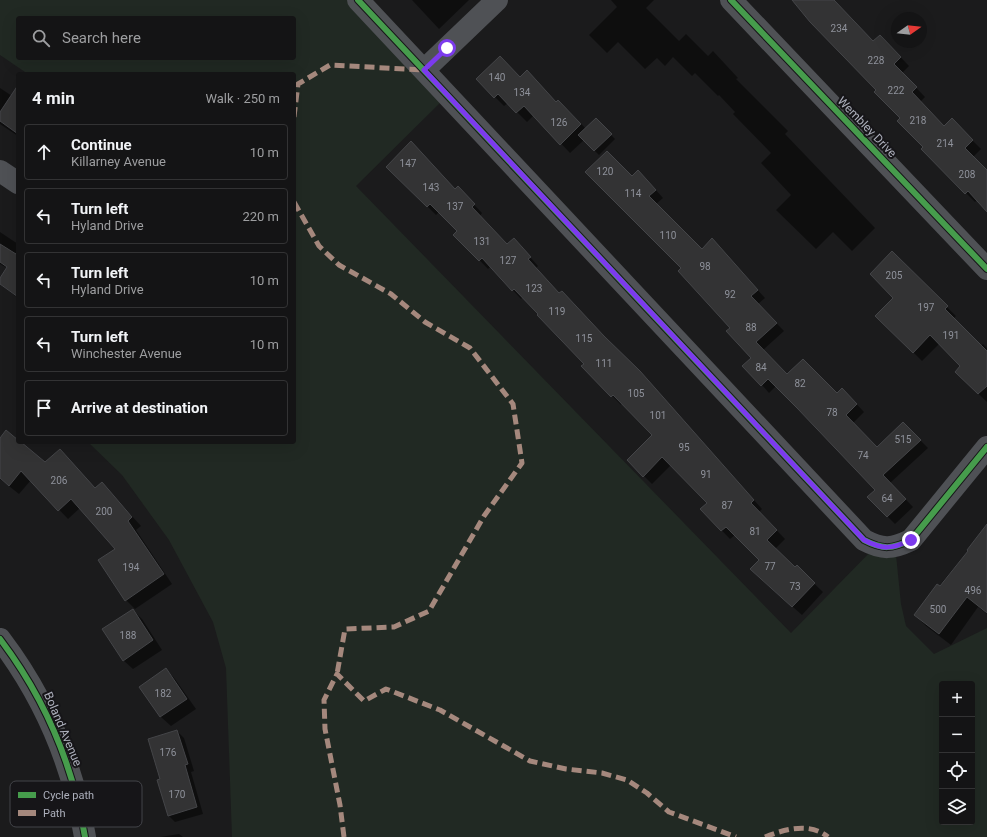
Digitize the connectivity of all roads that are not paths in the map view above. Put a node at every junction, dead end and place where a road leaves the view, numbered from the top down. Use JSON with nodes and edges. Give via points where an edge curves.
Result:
{"nodes":[{"id":1,"x":358,"y":0,"type":"edge"},
{"id":2,"x":497,"y":0,"type":"edge"},
{"id":3,"x":731,"y":0,"type":"edge"},
{"id":4,"x":424,"y":70,"type":"junction"},
{"id":5,"x":0,"y":171,"type":"edge"},
{"id":6,"x":16,"y":182,"type":"edge"},
{"id":7,"x":987,"y":269,"type":"edge"},
{"id":8,"x":987,"y":447,"type":"edge"},
{"id":9,"x":0,"y":639,"type":"edge"},
{"id":10,"x":71,"y":781,"type":"edge"},
{"id":11,"x":83,"y":827,"type":"edge"},
{"id":12,"x":85,"y":837,"type":"edge"}],
"edges":[{"from":1,"to":4,"type":"street"},
{"from":2,"to":4,"type":"street"},
{"from":3,"to":7,"type":"street","name":"Wembley Drive"},
{"from":4,"to":8,"type":"street","via":[[864,540],[886,548],[911,540]]},
{"from":5,"to":6,"type":"street"},
{"from":9,"to":10,"type":"street","name":"Boland Avenue","via":[[33,688],[60,744]]},
{"from":11,"to":12,"type":"street","name":"Boland Avenue"}]}
